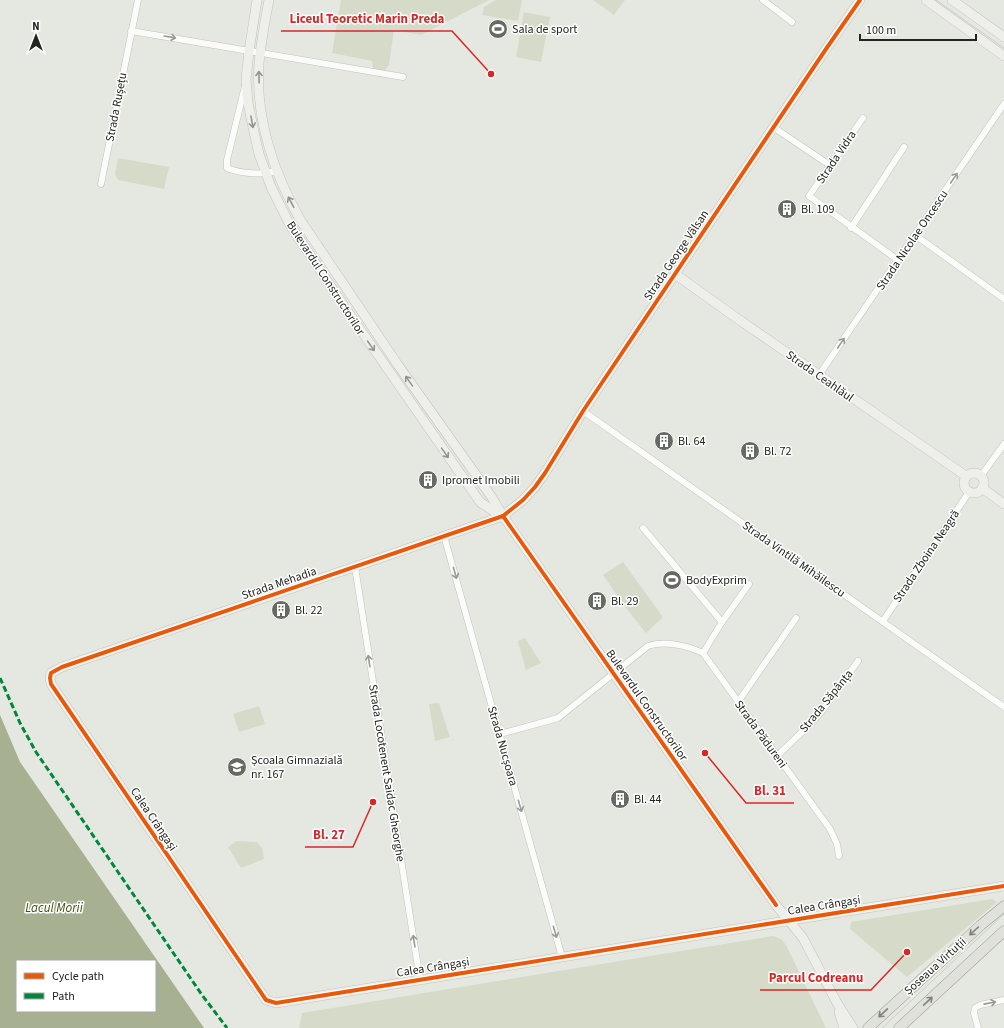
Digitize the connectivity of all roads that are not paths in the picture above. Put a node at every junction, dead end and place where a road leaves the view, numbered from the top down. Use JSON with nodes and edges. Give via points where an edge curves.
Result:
{"nodes":[{"id":1,"x":138,"y":0,"type":"edge"},
{"id":2,"x":257,"y":0,"type":"edge"},
{"id":3,"x":269,"y":0,"type":"edge"},
{"id":4,"x":763,"y":0,"type":"edge"},
{"id":5,"x":860,"y":0,"type":"edge"},
{"id":6,"x":926,"y":0,"type":"edge"},
{"id":7,"x":952,"y":0,"type":"edge"},
{"id":8,"x":792,"y":22,"type":"dead end"},
{"id":9,"x":131,"y":30,"type":"junction"},
{"id":10,"x":1004,"y":37,"type":"edge"},
{"id":11,"x":249,"y":51,"type":"junction"},
{"id":12,"x":260,"y":53,"type":"junction"},
{"id":13,"x":1004,"y":56,"type":"edge"},
{"id":14,"x":403,"y":77,"type":"dead end"},
{"id":15,"x":246,"y":79,"type":"junction"},
{"id":16,"x":1003,"y":105,"type":"edge"},
{"id":17,"x":863,"y":118,"type":"dead end"},
{"id":18,"x":773,"y":127,"type":"junction"},
{"id":19,"x":904,"y":147,"type":"dead end"},
{"id":20,"x":831,"y":166,"type":"junction"},
{"id":21,"x":277,"y":171,"type":"junction"},
{"id":22,"x":266,"y":174,"type":"junction"},
{"id":23,"x":101,"y":184,"type":"dead end"},
{"id":24,"x":851,"y":228,"type":"junction"},
{"id":25,"x":915,"y":235,"type":"junction"},
{"id":26,"x":898,"y":260,"type":"junction"},
{"id":27,"x":675,"y":274,"type":"junction"},
{"id":28,"x":1004,"y":298,"type":"edge"},
{"id":29,"x":820,"y":375,"type":"junction"},
{"id":30,"x":419,"y":396,"type":"junction"},
{"id":31,"x":410,"y":402,"type":"junction"},
{"id":32,"x":583,"y":410,"type":"junction"},
{"id":33,"x":1004,"y":444,"type":"edge"},
{"id":34,"x":966,"y":476,"type":"junction"},
{"id":35,"x":981,"y":476,"type":"junction"},
{"id":36,"x":982,"y":488,"type":"junction"},
{"id":37,"x":969,"y":492,"type":"junction"},
{"id":38,"x":1004,"y":504,"type":"edge"},
{"id":39,"x":503,"y":516,"type":"junction"},
{"id":40,"x":643,"y":528,"type":"dead end"},
{"id":41,"x":444,"y":536,"type":"junction"},
{"id":42,"x":355,"y":567,"type":"junction"},
{"id":43,"x":749,"y":584,"type":"dead end"},
{"id":44,"x":796,"y":618,"type":"dead end"},
{"id":45,"x":883,"y":621,"type":"junction"},
{"id":46,"x":722,"y":622,"type":"junction"},
{"id":47,"x":703,"y":653,"type":"junction"},
{"id":48,"x":858,"y":661,"type":"dead end"},
{"id":49,"x":62,"y":667,"type":"joint"},
{"id":50,"x":613,"y":674,"type":"junction"},
{"id":51,"x":738,"y":702,"type":"junction"},
{"id":52,"x":1004,"y":707,"type":"edge"},
{"id":53,"x":500,"y":734,"type":"junction"},
{"id":54,"x":777,"y":756,"type":"junction"},
{"id":55,"x":839,"y":856,"type":"dead end"},
{"id":56,"x":1004,"y":886,"type":"edge"},
{"id":57,"x":1004,"y":906,"type":"edge"},
{"id":58,"x":788,"y":921,"type":"junction"},
{"id":59,"x":1004,"y":930,"type":"edge"},
{"id":60,"x":562,"y":957,"type":"junction"},
{"id":61,"x":420,"y":980,"type":"junction"},
{"id":62,"x":1004,"y":1000,"type":"edge"},
{"id":63,"x":837,"y":1003,"type":"junction"},
{"id":64,"x":844,"y":1028,"type":"edge"},
{"id":65,"x":853,"y":1028,"type":"edge"},
{"id":66,"x":868,"y":1028,"type":"edge"},
{"id":67,"x":899,"y":1028,"type":"edge"},
{"id":68,"x":978,"y":1028,"type":"edge"}],
"edges":[{"from":1,"to":9,"type":"street","name":"Strada Rușețu"},
{"from":2,"to":11,"type":"street","name":"Bulevardul Constructorilor"},
{"from":3,"to":12,"type":"street","name":"Bulevardul Constructorilor"},
{"from":4,"to":8,"type":"street"},
{"from":5,"to":18,"type":"street","name":"Strada George Vâlsan"},
{"from":6,"to":13,"type":"street"},
{"from":7,"to":10,"type":"street"},
{"from":9,"to":11,"type":"street","one_way":true},
{"from":9,"to":23,"type":"street","name":"Strada Rușețu"},
{"from":11,"to":12,"type":"street"},
{"from":11,"to":15,"type":"street","name":"Bulevardul Constructorilor"},
{"from":12,"to":14,"type":"street"},
{"from":21,"to":12,"type":"street","name":"Bulevardul Constructorilor","one_way":true,"via":[[260,102]]},
{"from":15,"to":22,"type":"street","name":"Bulevardul Constructorilor","one_way":true,"via":[[254,132]]},
{"from":15,"to":22,"type":"street","via":[[227,168]]},
{"from":25,"to":16,"type":"street","name":"Strada Nicolae Oncescu","one_way":true},
{"from":17,"to":20,"type":"street","name":"Strada Vidra"},
{"from":18,"to":20,"type":"street"},
{"from":18,"to":27,"type":"street","name":"Strada George Vâlsan"},
{"from":19,"to":24,"type":"street"},
{"from":20,"to":24,"type":"street","name":"Strada Vidra","via":[[809,196]]},
{"from":21,"to":22,"type":"street"},
{"from":30,"to":21,"type":"street","name":"Bulevardul Constructorilor","one_way":true,"via":[[301,221]]},
{"from":22,"to":31,"type":"street","name":"Bulevardul Constructorilor","one_way":true,"via":[[290,225]]},
{"from":24,"to":26,"type":"street"},
{"from":25,"to":26,"type":"street","name":"Strada Nicolae Oncescu"},
{"from":25,"to":28,"type":"street"},
{"from":29,"to":26,"type":"street","name":"Strada Nicolae Oncescu","one_way":true},
{"from":27,"to":29,"type":"street","name":"Strada Ceahlăul"},
{"from":27,"to":32,"type":"street","name":"Strada George Vâlsan"},
{"from":29,"to":34,"type":"street","name":"Strada Ceahlăul"},
{"from":30,"to":31,"type":"street"},
{"from":30,"to":39,"type":"street","name":"Bulevardul Constructorilor"},
{"from":31,"to":39,"type":"street","name":"Bulevardul Constructorilor","one_way":true,"via":[[480,502]]},
{"from":32,"to":39,"type":"street","name":"Strada George Vâlsan","via":[[535,487]]},
{"from":32,"to":45,"type":"street","name":"Strada Vintilă Mihăilescu"},
{"from":33,"to":35,"type":"street"},
{"from":34,"to":35,"type":"street","via":[[975,473]]},
{"from":34,"to":37,"type":"street","via":[[964,486]]},
{"from":35,"to":36,"type":"street","via":[[984,482]]},
{"from":36,"to":37,"type":"street","via":[[977,492]]},
{"from":36,"to":38,"type":"street"},
{"from":37,"to":45,"type":"street","name":"Strada Zboina Neagră"},
{"from":39,"to":41,"type":"street","name":"Strada Mehadia"},
{"from":39,"to":50,"type":"street","name":"Bulevardul Constructorilor"},
{"from":40,"to":46,"type":"street"},
{"from":41,"to":42,"type":"street","name":"Strada Mehadia"},
{"from":41,"to":53,"type":"street","name":"Strada Nucșoara","one_way":true},
{"from":42,"to":49,"type":"street","name":"Strada Mehadia"},
{"from":61,"to":42,"type":"street","name":"Strada Locotenent Saidac Gheorghe","one_way":true},
{"from":43,"to":46,"type":"street"},
{"from":44,"to":51,"type":"street"},
{"from":45,"to":52,"type":"street","name":"Strada Vintilă Mihăilescu"},
{"from":46,"to":47,"type":"street"},
{"from":47,"to":50,"type":"street","via":[[694,649],[655,643]]},
{"from":47,"to":51,"type":"street","name":"Strada Pădureni"},
{"from":48,"to":54,"type":"street","name":"Strada Săpânța","via":[[822,711]]},
{"from":49,"to":61,"type":"street","name":"Calea Crângași","via":[[51,673],[51,684],[266,1000],[276,1003]]},
{"from":50,"to":53,"type":"street","via":[[558,718]]},
{"from":50,"to":58,"type":"street","name":"Bulevardul Constructorilor"},
{"from":51,"to":54,"type":"street","name":"Strada Pădureni"},
{"from":53,"to":60,"type":"street","name":"Strada Nucșoara","one_way":true},
{"from":54,"to":55,"type":"street","name":"Strada Pădureni","via":[[830,829]]},
{"from":56,"to":58,"type":"street","name":"Calea Crângași"},
{"from":57,"to":66,"type":"main road","name":"Șoseaua Virtuții","one_way":true},
{"from":58,"to":60,"type":"street","name":"Calea Crângași"},
{"from":58,"to":63,"type":"street","name":"Bulevardul Constructorilor","via":[[803,938]]},
{"from":67,"to":59,"type":"main road","name":"Șoseaua Virtuții","one_way":true},
{"from":60,"to":61,"type":"street","name":"Calea Crângași"},
{"from":68,"to":62,"type":"street","one_way":true,"via":[[975,1008]]},
{"from":63,"to":64,"type":"street","name":"Bulevardul Constructorilor"},
{"from":63,"to":65,"type":"street","name":"Bulevardul Constructorilor"}]}
